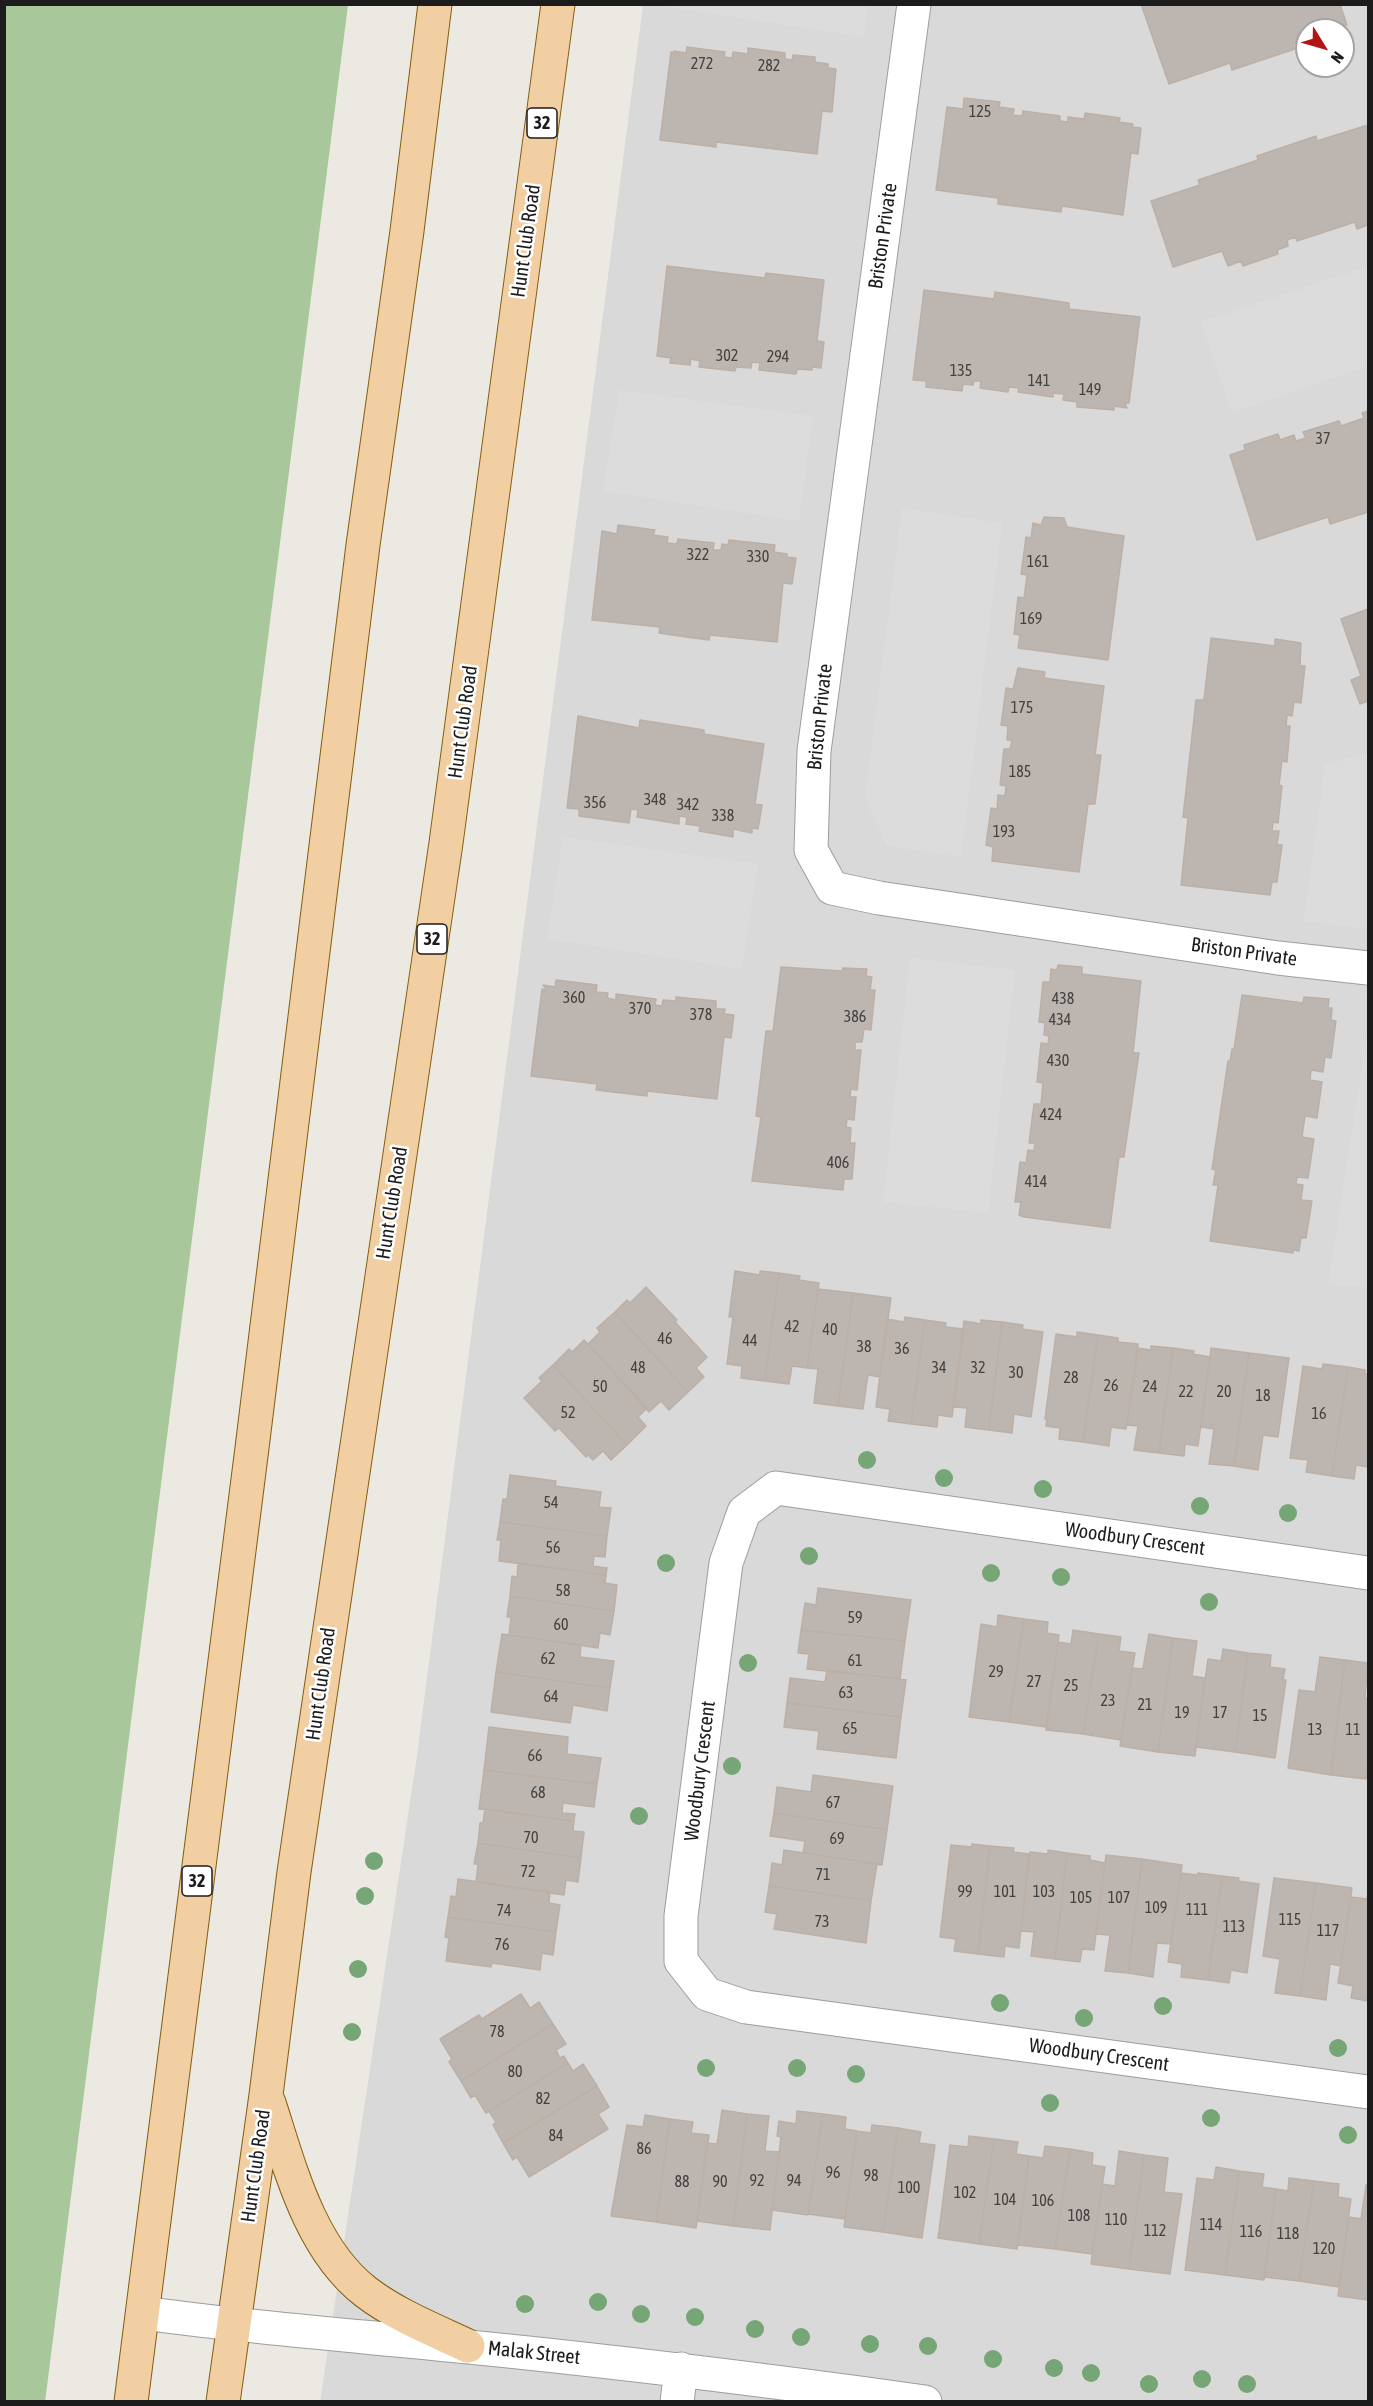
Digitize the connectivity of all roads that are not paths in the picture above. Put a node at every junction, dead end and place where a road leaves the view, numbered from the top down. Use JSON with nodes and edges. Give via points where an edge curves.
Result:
{"nodes":[{"id":1,"x":435,"y":4,"type":"edge"},
{"id":2,"x":558,"y":4,"type":"edge"},
{"id":3,"x":914,"y":4,"type":"edge"},
{"id":4,"x":1368,"y":968,"type":"edge"},
{"id":5,"x":1368,"y":1573,"type":"edge"},
{"id":6,"x":1368,"y":2092,"type":"edge"},
{"id":7,"x":266,"y":2095,"type":"junction"},
{"id":8,"x":143,"y":2313,"type":"junction"},
{"id":9,"x":233,"y":2326,"type":"junction"},
{"id":10,"x":468,"y":2346,"type":"junction"},
{"id":11,"x":681,"y":2369,"type":"junction"},
{"id":12,"x":131,"y":2402,"type":"edge"},
{"id":13,"x":223,"y":2402,"type":"edge"},
{"id":14,"x":678,"y":2402,"type":"edge"},
{"id":15,"x":925,"y":2402,"type":"edge"}],
"edges":[{"from":1,"to":8,"type":"main road","number":"32","via":[[363,545]]},
{"from":2,"to":7,"type":"main road","name":"Hunt Club Road","number":"32","via":[[447,843],[296,1860]]},
{"from":3,"to":4,"type":"street","name":"Briston Private","via":[[814,751],[810,850],[832,888],[879,898]]},
{"from":5,"to":6,"type":"street","name":"Woodbury Crescent","via":[[776,1488],[744,1512],[726,1563],[681,1916],[681,1961],[707,1994],[746,2007]]},
{"from":7,"to":9,"type":"main road","name":"Hunt Club Road","number":"32"},
{"from":7,"to":10,"type":"main road","via":[[297,2186],[318,2231],[344,2272],[391,2308]]},
{"from":8,"to":9,"type":"street","name":"Malak Street"},
{"from":8,"to":12,"type":"main road","number":"32"},
{"from":9,"to":10,"type":"street","name":"Malak Street"},
{"from":9,"to":13,"type":"main road","name":"Hunt Club Road","number":"32"},
{"from":10,"to":11,"type":"street","name":"Malak Street"},
{"from":11,"to":14,"type":"street"},
{"from":11,"to":15,"type":"street","name":"Malak Street"}]}
